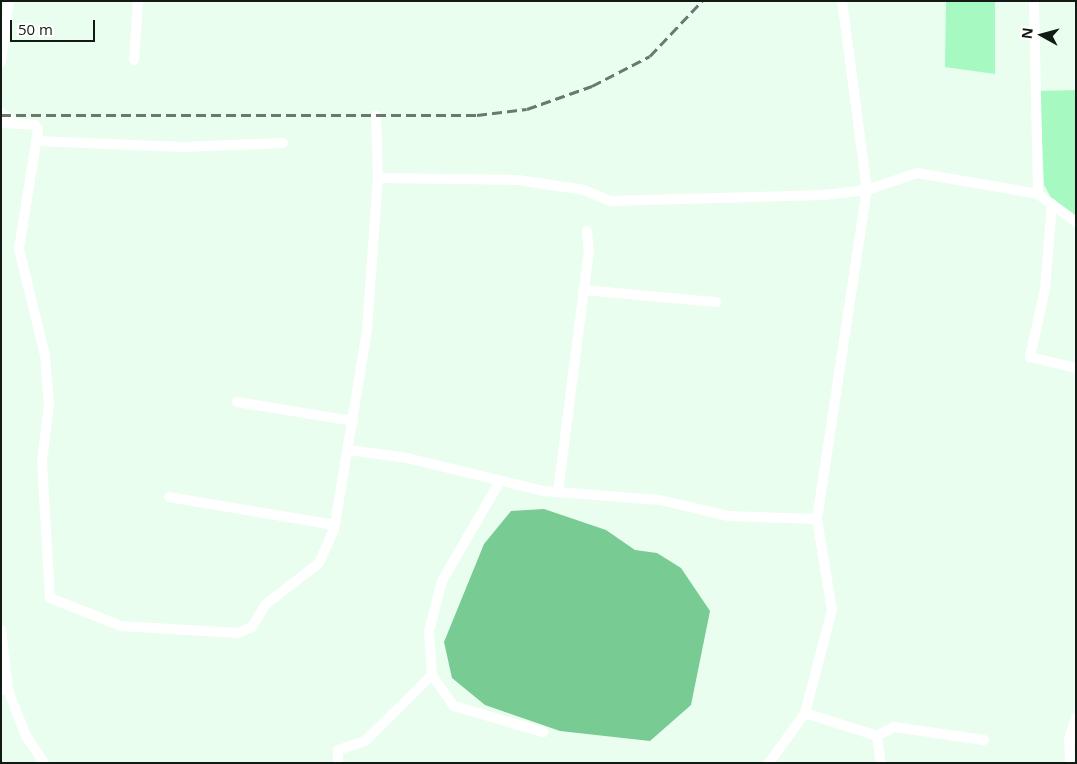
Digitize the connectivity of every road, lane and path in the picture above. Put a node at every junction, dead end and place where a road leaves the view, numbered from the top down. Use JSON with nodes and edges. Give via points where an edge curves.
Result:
{"nodes":[{"id":1,"x":9,"y":1,"type":"edge"},
{"id":2,"x":138,"y":1,"type":"edge"},
{"id":3,"x":842,"y":1,"type":"edge"},
{"id":4,"x":1034,"y":1,"type":"edge"},
{"id":5,"x":134,"y":60,"type":"dead end"},
{"id":6,"x":1,"y":62,"type":"edge"},
{"id":7,"x":1,"y":113,"type":"edge"},
{"id":8,"x":376,"y":115,"type":"dead end"},
{"id":9,"x":1,"y":123,"type":"edge"},
{"id":10,"x":17,"y":124,"type":"junction"},
{"id":11,"x":36,"y":141,"type":"junction"},
{"id":12,"x":283,"y":143,"type":"dead end"},
{"id":13,"x":378,"y":178,"type":"junction"},
{"id":14,"x":867,"y":190,"type":"junction"},
{"id":15,"x":1038,"y":194,"type":"junction"},
{"id":16,"x":1052,"y":204,"type":"junction"},
{"id":17,"x":1076,"y":222,"type":"edge"},
{"id":18,"x":588,"y":231,"type":"dead end"},
{"id":19,"x":583,"y":290,"type":"junction"},
{"id":20,"x":716,"y":302,"type":"dead end"},
{"id":21,"x":1076,"y":368,"type":"edge"},
{"id":22,"x":237,"y":402,"type":"dead end"},
{"id":23,"x":353,"y":421,"type":"junction"},
{"id":24,"x":348,"y":450,"type":"junction"},
{"id":25,"x":499,"y":483,"type":"junction"},
{"id":26,"x":558,"y":492,"type":"junction"},
{"id":27,"x":168,"y":497,"type":"dead end"},
{"id":28,"x":817,"y":519,"type":"junction"},
{"id":29,"x":334,"y":524,"type":"junction"},
{"id":30,"x":1,"y":630,"type":"edge"},
{"id":31,"x":432,"y":675,"type":"junction"},
{"id":32,"x":4,"y":690,"type":"edge"},
{"id":33,"x":805,"y":713,"type":"junction"},
{"id":34,"x":1076,"y":718,"type":"edge"},
{"id":35,"x":544,"y":732,"type":"dead end"},
{"id":36,"x":877,"y":736,"type":"junction"},
{"id":37,"x":1072,"y":739,"type":"edge"},
{"id":38,"x":984,"y":740,"type":"dead end"},
{"id":39,"x":44,"y":763,"type":"edge"},
{"id":40,"x":338,"y":763,"type":"edge"},
{"id":41,"x":769,"y":763,"type":"edge"},
{"id":42,"x":881,"y":763,"type":"edge"},
{"id":43,"x":1070,"y":763,"type":"edge"}],
"edges":[{"from":1,"to":6,"type":"street"},
{"from":2,"to":5,"type":"street"},
{"from":3,"to":14,"type":"street"},
{"from":4,"to":15,"type":"street"},
{"from":7,"to":10,"type":"street"},
{"from":8,"to":13,"type":"street"},
{"from":9,"to":10,"type":"street"},
{"from":10,"to":11,"type":"street","via":[[36,125]]},
{"from":11,"to":12,"type":"street","via":[[184,148]]},
{"from":11,"to":29,"type":"street","via":[[19,249],[45,356],[48,405],[42,461],[50,598],[122,626],[238,633],[252,627],[265,605],[319,563]]},
{"from":13,"to":14,"type":"street","via":[[518,180],[584,190],[610,201],[726,195],[763,199]]},
{"from":13,"to":23,"type":"street","via":[[367,330]]},
{"from":14,"to":15,"type":"street","via":[[917,173]]},
{"from":14,"to":28,"type":"street"},
{"from":15,"to":16,"type":"street"},
{"from":16,"to":17,"type":"street"},
{"from":16,"to":21,"type":"street","via":[[1045,288],[1030,357]]},
{"from":18,"to":19,"type":"street"},
{"from":19,"to":20,"type":"street"},
{"from":19,"to":26,"type":"street"},
{"from":22,"to":23,"type":"street"},
{"from":23,"to":24,"type":"street"},
{"from":24,"to":25,"type":"street","via":[[407,458]]},
{"from":24,"to":29,"type":"street"},
{"from":25,"to":26,"type":"street"},
{"from":25,"to":31,"type":"street","via":[[442,581],[429,631]]},
{"from":26,"to":28,"type":"street","via":[[660,500],[729,516]]},
{"from":27,"to":29,"type":"street"},
{"from":28,"to":33,"type":"street","via":[[832,610]]},
{"from":30,"to":32,"type":"street"},
{"from":31,"to":35,"type":"street","via":[[454,706]]},
{"from":31,"to":40,"type":"street","via":[[365,741],[338,750]]},
{"from":32,"to":39,"type":"street","via":[[26,736]]},
{"from":33,"to":36,"type":"street"},
{"from":33,"to":41,"type":"street"},
{"from":34,"to":37,"type":"street"},
{"from":36,"to":38,"type":"street","via":[[894,727]]},
{"from":36,"to":42,"type":"street"},
{"from":37,"to":43,"type":"street"}]}
